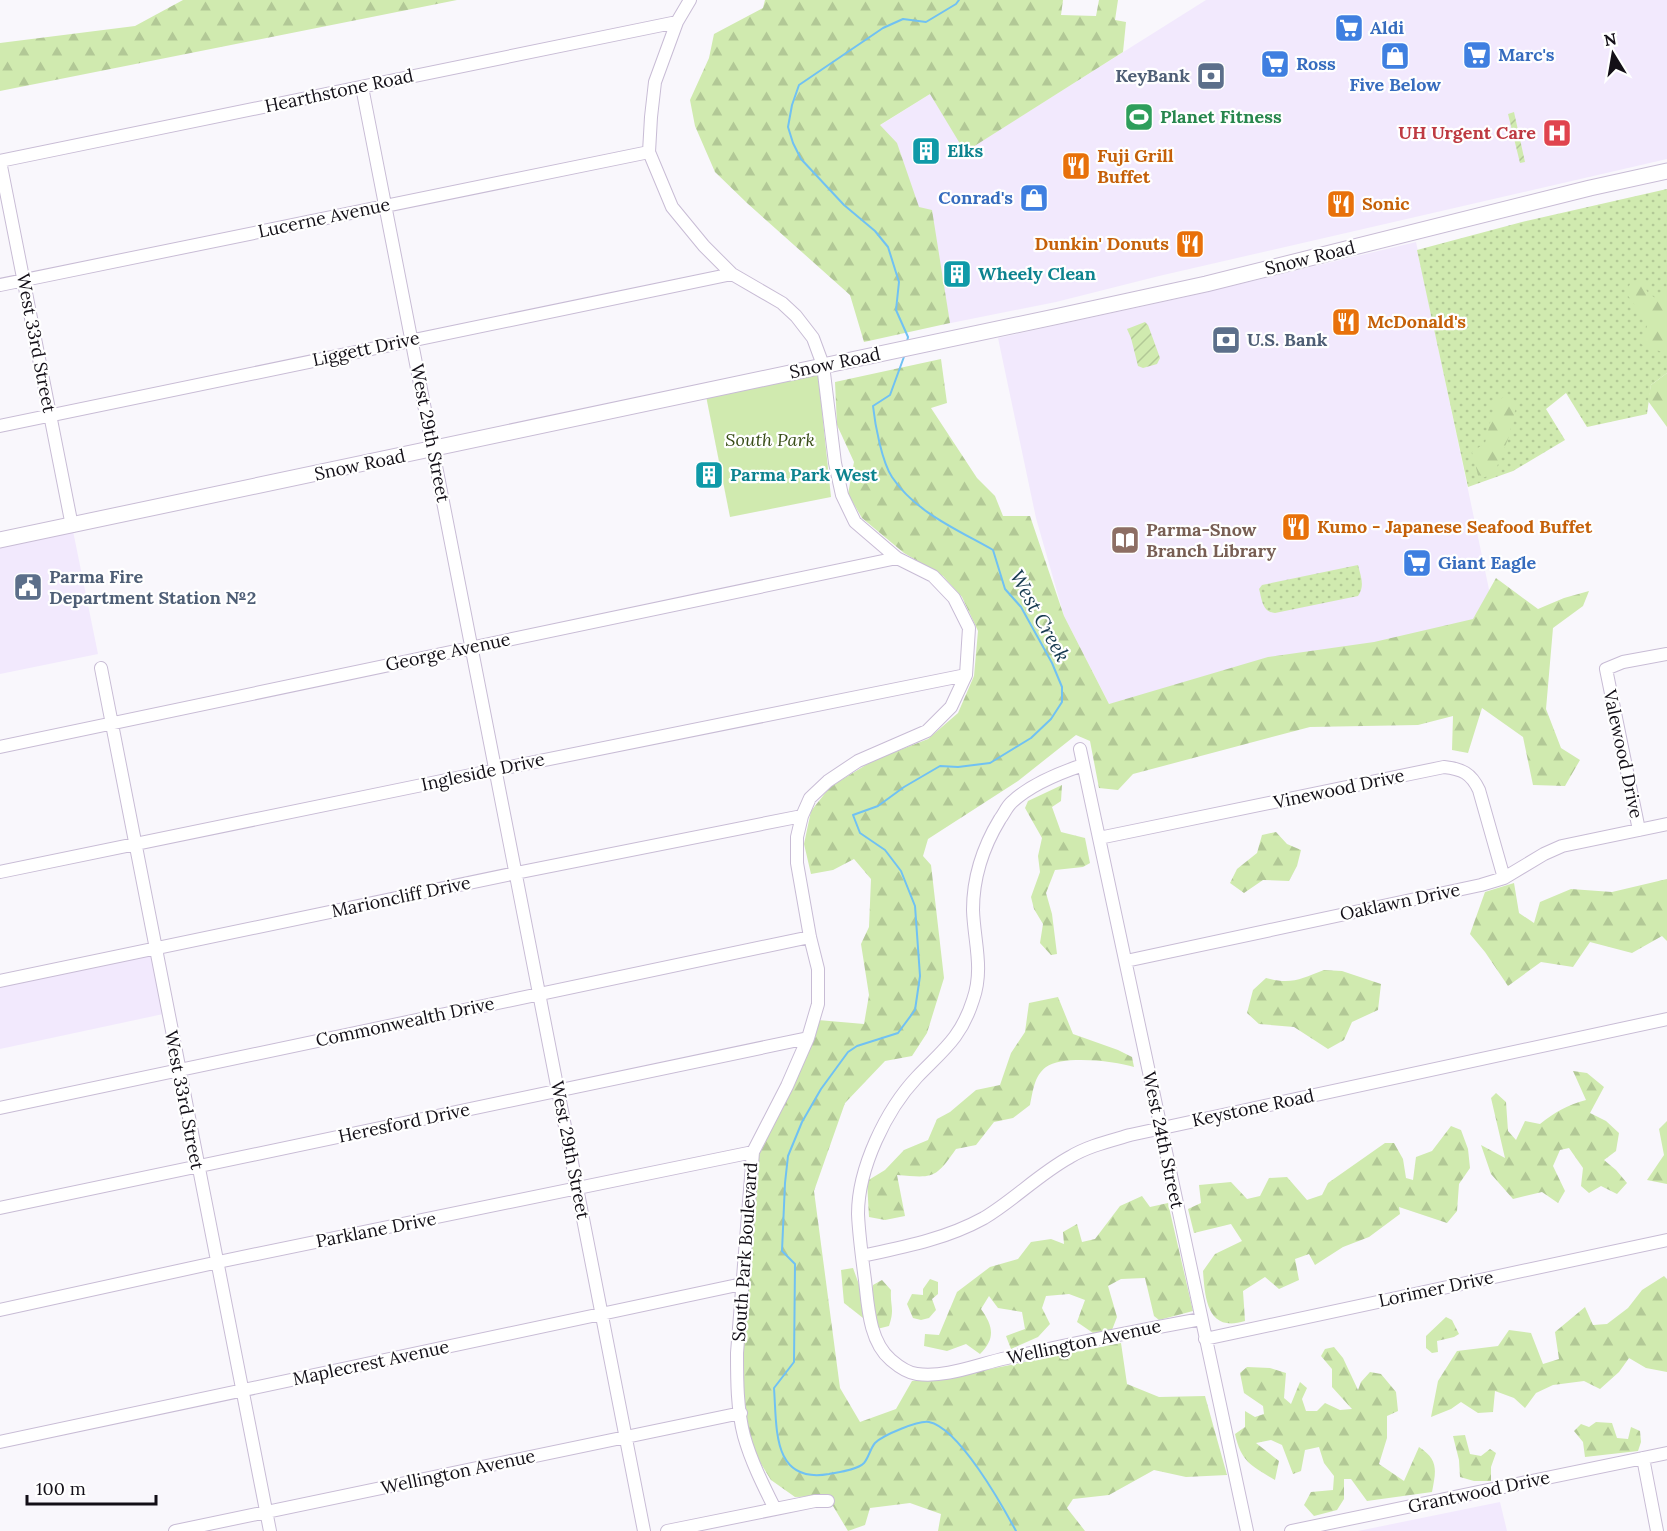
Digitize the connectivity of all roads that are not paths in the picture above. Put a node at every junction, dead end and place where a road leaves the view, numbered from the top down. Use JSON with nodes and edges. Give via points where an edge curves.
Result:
{"nodes":[{"id":1,"x":690,"y":0,"type":"edge"},
{"id":2,"x":677,"y":22,"type":"junction"},
{"id":3,"x":362,"y":87,"type":"junction"},
{"id":4,"x":649,"y":152,"type":"junction"},
{"id":5,"x":0,"y":161,"type":"edge"},
{"id":6,"x":1667,"y":171,"type":"edge"},
{"id":7,"x":386,"y":206,"type":"junction"},
{"id":8,"x":732,"y":274,"type":"junction"},
{"id":9,"x":24,"y":280,"type":"junction"},
{"id":10,"x":0,"y":285,"type":"edge"},
{"id":11,"x":412,"y":339,"type":"junction"},
{"id":12,"x":824,"y":365,"type":"junction"},
{"id":13,"x":51,"y":416,"type":"junction"},
{"id":14,"x":0,"y":426,"type":"edge"},
{"id":15,"x":433,"y":449,"type":"junction"},
{"id":16,"x":72,"y":526,"type":"junction"},
{"id":17,"x":0,"y":540,"type":"edge"},
{"id":18,"x":897,"y":558,"type":"junction"},
{"id":19,"x":471,"y":643,"type":"junction"},
{"id":20,"x":1667,"y":654,"type":"edge"},
{"id":21,"x":101,"y":668,"type":"dead end"},
{"id":22,"x":966,"y":675,"type":"junction"},
{"id":23,"x":111,"y":724,"type":"junction"},
{"id":24,"x":0,"y":747,"type":"edge"},
{"id":25,"x":1080,"y":749,"type":"dead end"},
{"id":26,"x":1083,"y":765,"type":"junction"},
{"id":27,"x":495,"y":770,"type":"junction"},
{"id":28,"x":802,"y":816,"type":"junction"},
{"id":29,"x":1667,"y":824,"type":"edge"},
{"id":30,"x":1639,"y":830,"type":"junction"},
{"id":31,"x":1099,"y":838,"type":"junction"},
{"id":32,"x":134,"y":844,"type":"junction"},
{"id":33,"x":0,"y":872,"type":"edge"},
{"id":34,"x":516,"y":873,"type":"junction"},
{"id":35,"x":1504,"y":878,"type":"junction"},
{"id":36,"x":810,"y":937,"type":"junction"},
{"id":37,"x":155,"y":949,"type":"junction"},
{"id":38,"x":1126,"y":961,"type":"junction"},
{"id":39,"x":0,"y":981,"type":"edge"},
{"id":40,"x":540,"y":994,"type":"junction"},
{"id":41,"x":1667,"y":1019,"type":"edge"},
{"id":42,"x":808,"y":1038,"type":"junction"},
{"id":43,"x":178,"y":1070,"type":"junction"},
{"id":44,"x":559,"y":1090,"type":"junction"},
{"id":45,"x":0,"y":1107,"type":"edge"},
{"id":46,"x":1161,"y":1128,"type":"junction"},
{"id":47,"x":753,"y":1152,"type":"junction"},
{"id":48,"x":197,"y":1167,"type":"junction"},
{"id":49,"x":578,"y":1190,"type":"junction"},
{"id":50,"x":0,"y":1208,"type":"edge"},
{"id":51,"x":1667,"y":1240,"type":"edge"},
{"id":52,"x":862,"y":1256,"type":"junction"},
{"id":53,"x":218,"y":1262,"type":"junction"},
{"id":54,"x":742,"y":1284,"type":"junction"},
{"id":55,"x":0,"y":1310,"type":"edge"},
{"id":56,"x":602,"y":1314,"type":"junction"},
{"id":57,"x":1201,"y":1319,"type":"junction"},
{"id":58,"x":1205,"y":1339,"type":"junction"},
{"id":59,"x":242,"y":1391,"type":"junction"},
{"id":60,"x":741,"y":1413,"type":"junction"},
{"id":61,"x":626,"y":1438,"type":"junction"},
{"id":62,"x":0,"y":1442,"type":"edge"},
{"id":63,"x":1667,"y":1453,"type":"edge"},
{"id":64,"x":1642,"y":1458,"type":"junction"},
{"id":65,"x":828,"y":1501,"type":"dead end"},
{"id":66,"x":775,"y":1509,"type":"junction"},
{"id":67,"x":266,"y":1512,"type":"junction"},
{"id":68,"x":175,"y":1531,"type":"edge"},
{"id":69,"x":270,"y":1531,"type":"edge"},
{"id":70,"x":644,"y":1531,"type":"edge"},
{"id":71,"x":668,"y":1531,"type":"edge"},
{"id":72,"x":1247,"y":1531,"type":"edge"},
{"id":73,"x":1292,"y":1531,"type":"edge"},
{"id":74,"x":1657,"y":1531,"type":"edge"}],
"edges":[{"from":1,"to":2,"type":"street","name":"South Park Boulevard"},
{"from":2,"to":3,"type":"street","name":"Hearthstone Road"},
{"from":2,"to":4,"type":"street","name":"South Park Boulevard","via":[[655,82]]},
{"from":3,"to":5,"type":"street","name":"Hearthstone Road"},
{"from":3,"to":7,"type":"street","name":"West 29th Street"},
{"from":4,"to":7,"type":"street","name":"Lucerne Avenue"},
{"from":4,"to":8,"type":"street","name":"South Park Boulevard","via":[[672,207]]},
{"from":5,"to":9,"type":"street","name":"West 33rd Street"},
{"from":6,"to":12,"type":"main road","name":"Snow Road","via":[[1206,284]]},
{"from":7,"to":9,"type":"street","name":"Lucerne Avenue"},
{"from":7,"to":11,"type":"street","name":"West 29th Street"},
{"from":8,"to":11,"type":"street","name":"Liggett Drive"},
{"from":8,"to":12,"type":"street","name":"South Park Boulevard","via":[[768,294],[796,316],[813,338]]},
{"from":9,"to":10,"type":"street","name":"Lucerne Avenue"},
{"from":9,"to":13,"type":"street","name":"West 33rd Street"},
{"from":11,"to":13,"type":"street","name":"Liggett Drive"},
{"from":11,"to":15,"type":"street","name":"West 29th Street"},
{"from":12,"to":15,"type":"main road","name":"Snow Road"},
{"from":12,"to":18,"type":"street","name":"South Park Boulevard","via":[[842,495],[855,522]]},
{"from":13,"to":14,"type":"street","name":"Liggett Drive"},
{"from":13,"to":16,"type":"street","name":"West 33rd Street"},
{"from":15,"to":16,"type":"main road","name":"Snow Road"},
{"from":15,"to":19,"type":"street","name":"West 29th Street"},
{"from":16,"to":17,"type":"main road","name":"Snow Road"},
{"from":18,"to":19,"type":"street","name":"George Avenue"},
{"from":18,"to":22,"type":"street","name":"South Park Boulevard","via":[[933,576],[954,598],[969,628]]},
{"from":19,"to":23,"type":"street","name":"George Avenue"},
{"from":19,"to":27,"type":"street","name":"West 29th Street"},
{"from":20,"to":30,"type":"street","name":"Valewood Drive","via":[[1606,669]]},
{"from":21,"to":23,"type":"street","name":"West 33rd Street"},
{"from":22,"to":27,"type":"street","name":"Ingleside Drive"},
{"from":22,"to":28,"type":"street","name":"South Park Boulevard","via":[[951,707],[927,731],[858,761],[828,781],[810,798]]},
{"from":23,"to":24,"type":"street","name":"George Avenue"},
{"from":23,"to":32,"type":"street","name":"West 33rd Street"},
{"from":25,"to":26,"type":"street","name":"West 24th Street"},
{"from":26,"to":31,"type":"street","name":"West 24th Street"},
{"from":26,"to":52,"type":"street","name":"Wellington Avenue","via":[[1037,785],[1010,803],[987,842],[975,880],[973,911],[980,962],[974,999],[949,1047],[916,1078],[894,1106],[865,1167],[858,1212]]},
{"from":27,"to":32,"type":"street","name":"Ingleside Drive"},
{"from":27,"to":34,"type":"street","name":"West 29th Street"},
{"from":28,"to":34,"type":"street","name":"Marioncliff Drive"},
{"from":28,"to":36,"type":"street","name":"South Park Boulevard","via":[[797,863]]},
{"from":29,"to":30,"type":"street","name":"Oaklawn Drive"},
{"from":30,"to":35,"type":"street","name":"Oaklawn Drive","via":[[1562,846]]},
{"from":31,"to":35,"type":"street","name":"Vinewood Drive","via":[[1444,767],[1461,769],[1473,778]]},
{"from":31,"to":38,"type":"street","name":"West 24th Street"},
{"from":32,"to":33,"type":"street","name":"Ingleside Drive"},
{"from":32,"to":37,"type":"street","name":"West 33rd Street"},
{"from":34,"to":37,"type":"street","name":"Marioncliff Drive"},
{"from":34,"to":40,"type":"street","name":"West 29th Street"},
{"from":35,"to":38,"type":"street","name":"Oaklawn Drive"},
{"from":36,"to":40,"type":"street","name":"Commonwealth Drive"},
{"from":36,"to":42,"type":"street","name":"South Park Boulevard","via":[[818,969],[818,1004]]},
{"from":37,"to":39,"type":"street","name":"Marioncliff Drive"},
{"from":37,"to":43,"type":"street","name":"West 33rd Street"},
{"from":38,"to":46,"type":"street","name":"West 24th Street"},
{"from":40,"to":43,"type":"street","name":"Commonwealth Drive"},
{"from":40,"to":44,"type":"street","name":"West 29th Street"},
{"from":41,"to":46,"type":"street","name":"Keystone Road"},
{"from":42,"to":44,"type":"street","name":"Heresford Drive"},
{"from":42,"to":47,"type":"street","name":"South Park Boulevard"},
{"from":43,"to":45,"type":"street","name":"Commonwealth Drive"},
{"from":43,"to":48,"type":"street","name":"West 33rd Street"},
{"from":44,"to":48,"type":"street","name":"Heresford Drive"},
{"from":44,"to":49,"type":"street","name":"West 29th Street"},
{"from":46,"to":52,"type":"street","name":"Keystone Road","via":[[1108,1141],[1071,1156],[984,1217],[946,1235]]},
{"from":46,"to":57,"type":"street","name":"West 24th Street"},
{"from":47,"to":49,"type":"street","name":"Parklane Drive"},
{"from":47,"to":54,"type":"street","name":"South Park Boulevard"},
{"from":48,"to":50,"type":"street","name":"Heresford Drive"},
{"from":48,"to":53,"type":"street","name":"West 33rd Street"},
{"from":49,"to":53,"type":"street","name":"Parklane Drive"},
{"from":49,"to":56,"type":"street","name":"West 29th Street"},
{"from":51,"to":58,"type":"street","name":"Lorimer Drive"},
{"from":52,"to":57,"type":"street","name":"Wellington Avenue","via":[[870,1319],[878,1342],[888,1358],[915,1374],[968,1368]]},
{"from":53,"to":55,"type":"street","name":"Parklane Drive"},
{"from":53,"to":59,"type":"street","name":"West 33rd Street"},
{"from":54,"to":56,"type":"street","name":"Maplecrest Avenue"},
{"from":54,"to":60,"type":"street","name":"South Park Boulevard","via":[[736,1383]]},
{"from":56,"to":59,"type":"street","name":"Maplecrest Avenue"},
{"from":56,"to":61,"type":"street","name":"West 29th Street"},
{"from":57,"to":58,"type":"street","name":"West 24th Street"},
{"from":58,"to":72,"type":"street","name":"West 24th Street"},
{"from":59,"to":62,"type":"street","name":"Maplecrest Avenue"},
{"from":59,"to":67,"type":"street","name":"West 33rd Street"},
{"from":60,"to":61,"type":"street","name":"Wellington Avenue"},
{"from":60,"to":66,"type":"street","name":"South Park Boulevard","via":[[754,1465]]},
{"from":61,"to":67,"type":"street","name":"Wellington Avenue"},
{"from":61,"to":70,"type":"street","name":"West 29th Street"},
{"from":63,"to":64,"type":"street","name":"Grantwood Drive"},
{"from":64,"to":73,"type":"street","name":"Grantwood Drive"},
{"from":64,"to":74,"type":"street"},
{"from":65,"to":66,"type":"street"},
{"from":66,"to":71,"type":"street"},
{"from":67,"to":68,"type":"street","name":"Wellington Avenue"},
{"from":67,"to":69,"type":"street","name":"West 33rd Street"}]}
